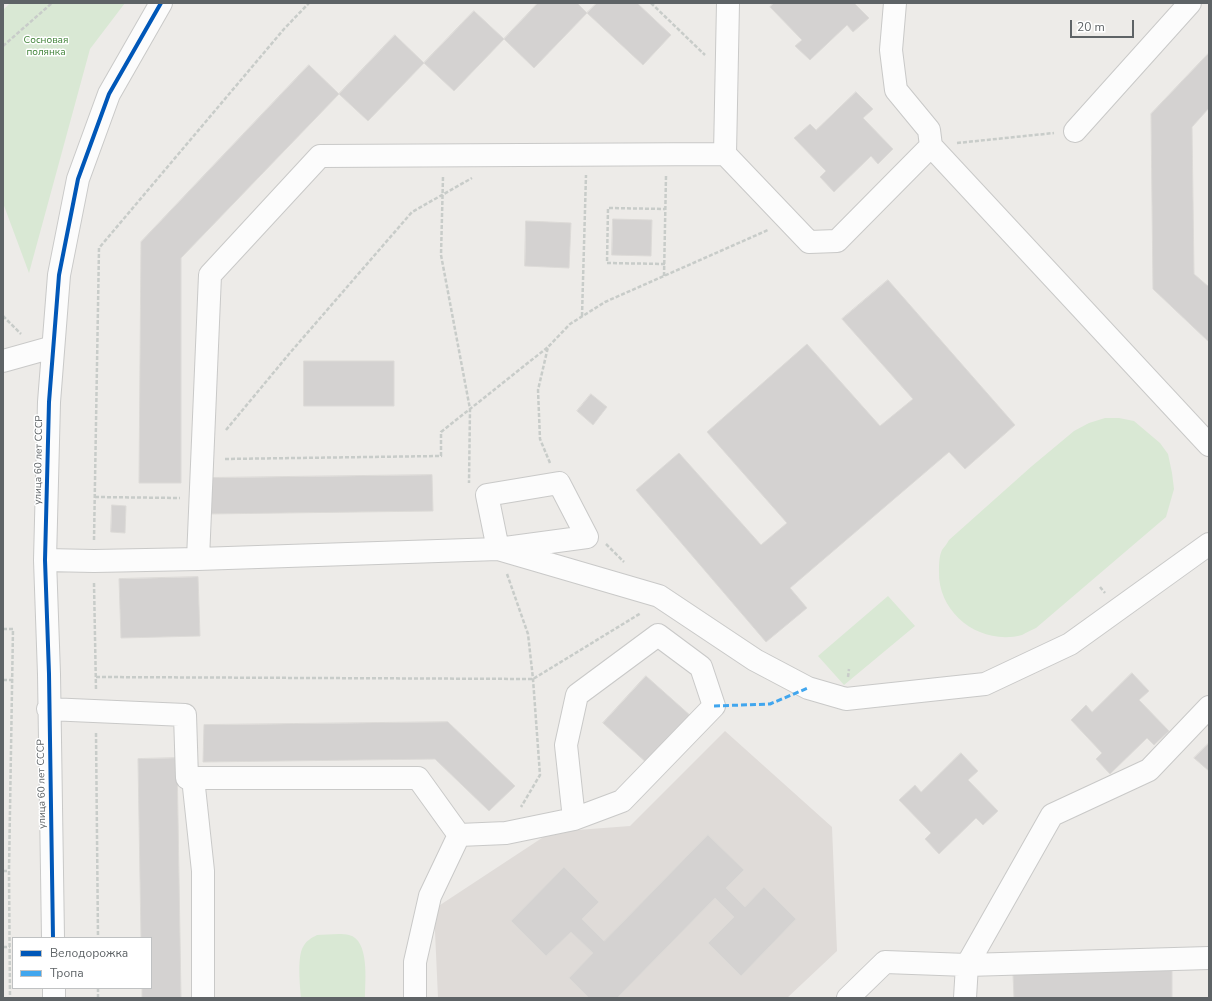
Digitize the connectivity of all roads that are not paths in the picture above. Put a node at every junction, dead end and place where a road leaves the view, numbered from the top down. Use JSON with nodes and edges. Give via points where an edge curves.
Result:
{"nodes":[{"id":1,"x":161,"y":3,"type":"edge"},
{"id":2,"x":728,"y":3,"type":"edge"},
{"id":3,"x":895,"y":3,"type":"edge"},
{"id":4,"x":1190,"y":3,"type":"edge"},
{"id":5,"x":1075,"y":131,"type":"road end"},
{"id":6,"x":931,"y":146,"type":"junction"},
{"id":7,"x":725,"y":154,"type":"junction"},
{"id":8,"x":53,"y":347,"type":"junction"},
{"id":9,"x":3,"y":361,"type":"edge"},
{"id":10,"x":1209,"y":445,"type":"edge"},
{"id":11,"x":1209,"y":544,"type":"edge"},
{"id":12,"x":498,"y":549,"type":"junction"},
{"id":13,"x":198,"y":559,"type":"junction"},
{"id":14,"x":45,"y":560,"type":"junction"},
{"id":15,"x":1209,"y":707,"type":"edge"},
{"id":16,"x":48,"y":709,"type":"junction"},
{"id":17,"x":193,"y":778,"type":"junction"},
{"id":18,"x":574,"y":819,"type":"junction"},
{"id":19,"x":459,"y":835,"type":"junction"},
{"id":20,"x":53,"y":937,"type":"edge"},
{"id":21,"x":1209,"y":958,"type":"edge"},
{"id":22,"x":967,"y":965,"type":"junction"},
{"id":23,"x":203,"y":998,"type":"edge"},
{"id":24,"x":415,"y":998,"type":"edge"},
{"id":25,"x":848,"y":998,"type":"edge"},
{"id":26,"x":965,"y":998,"type":"edge"}],
"edges":[{"from":1,"to":8,"type":"street","name":"улица 60 лет СССР","via":[[109,94],[78,179],[59,275]]},
{"from":2,"to":7,"type":"street"},
{"from":3,"to":6,"type":"street","via":[[891,50],[896,90],[929,130]]},
{"from":4,"to":5,"type":"street"},
{"from":6,"to":7,"type":"street","via":[[837,241],[809,242]]},
{"from":6,"to":10,"type":"street"},
{"from":7,"to":13,"type":"street","via":[[320,156],[210,275]]},
{"from":8,"to":9,"type":"street"},
{"from":8,"to":14,"type":"street","name":"улица 60 лет СССР"},
{"from":11,"to":12,"type":"street","via":[[1070,644],[985,684],[846,700],[808,688],[754,660],[659,596]]},
{"from":12,"to":12,"type":"street","via":[[587,537],[559,483],[487,495]]},
{"from":12,"to":13,"type":"street"},
{"from":13,"to":14,"type":"street"},
{"from":14,"to":16,"type":"street","name":"улица 60 лет СССР"},
{"from":15,"to":22,"type":"street","via":[[1149,770],[1052,815]]},
{"from":16,"to":17,"type":"street","via":[[185,715],[187,778]]},
{"from":16,"to":20,"type":"street","name":"улица 60 лет СССР"},
{"from":17,"to":19,"type":"street","via":[[418,778]]},
{"from":17,"to":23,"type":"street","via":[[202,872]]},
{"from":18,"to":18,"type":"street","via":[[622,801],[714,706],[701,666],[658,635],[577,695],[566,745]]},
{"from":18,"to":19,"type":"street","via":[[506,833]]},
{"from":19,"to":24,"type":"street","via":[[430,896],[415,962]]},
{"from":21,"to":22,"type":"street"},
{"from":22,"to":25,"type":"street","via":[[885,962]]},
{"from":22,"to":26,"type":"street"}]}
